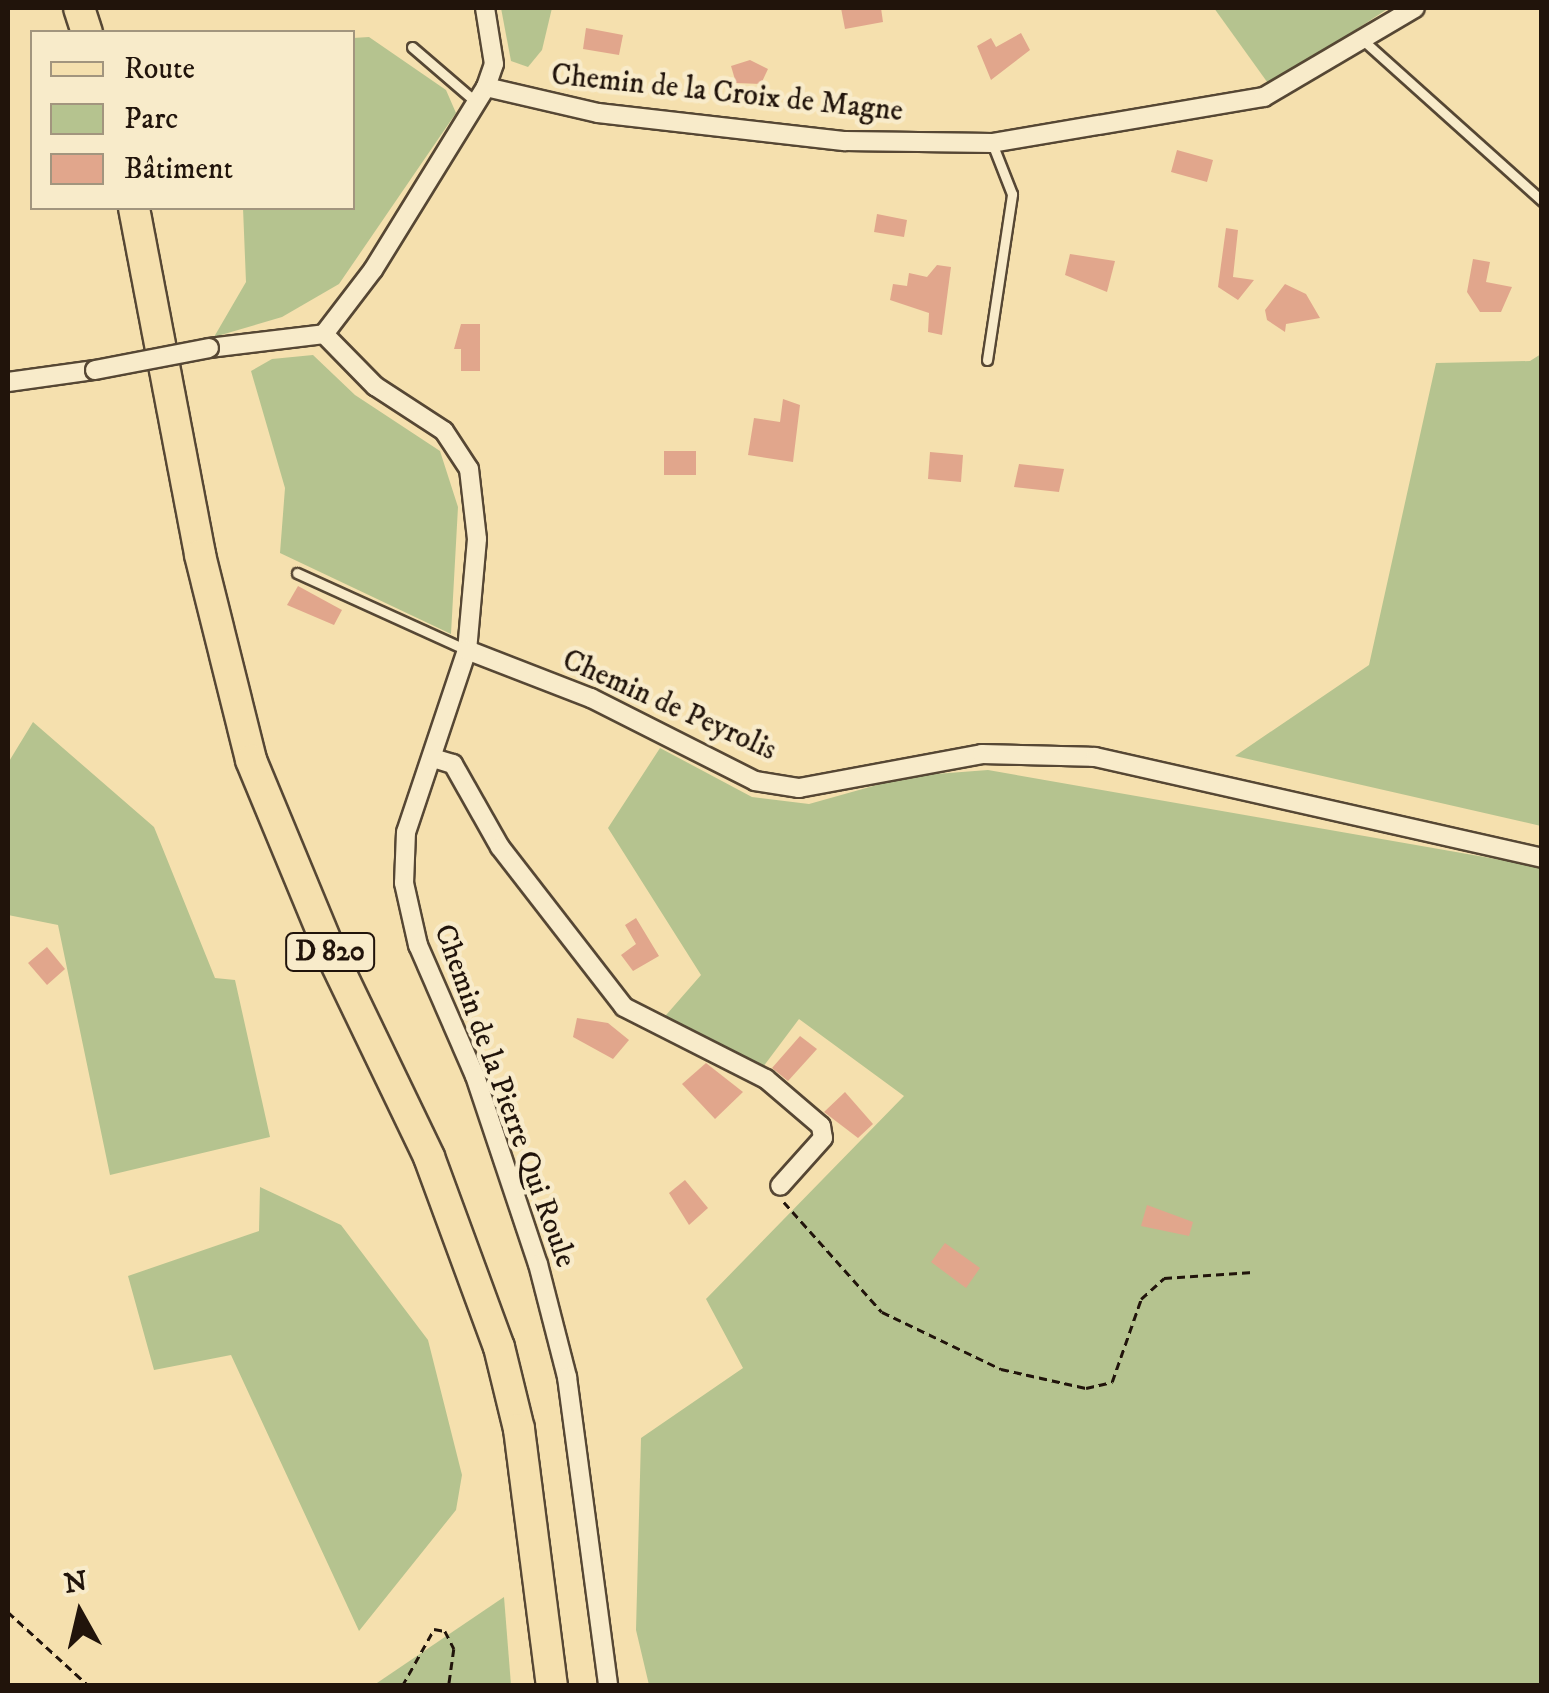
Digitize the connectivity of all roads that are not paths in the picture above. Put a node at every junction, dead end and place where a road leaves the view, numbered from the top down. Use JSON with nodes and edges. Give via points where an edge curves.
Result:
{"nodes":[{"id":1,"x":485,"y":8,"type":"edge"},
{"id":2,"x":1415,"y":8,"type":"edge"},
{"id":3,"x":1365,"y":42,"type":"junction"},
{"id":4,"x":412,"y":47,"type":"dead end"},
{"id":5,"x":481,"y":95,"type":"junction"},
{"id":6,"x":992,"y":143,"type":"junction"},
{"id":7,"x":1542,"y":200,"type":"edge"},
{"id":8,"x":134,"y":210,"type":"edge"},
{"id":9,"x":324,"y":334,"type":"junction"},
{"id":10,"x":987,"y":360,"type":"dead end"},
{"id":11,"x":8,"y":382,"type":"edge"},
{"id":12,"x":297,"y":573,"type":"dead end"},
{"id":13,"x":467,"y":650,"type":"junction"},
{"id":14,"x":432,"y":758,"type":"junction"},
{"id":15,"x":1542,"y":858,"type":"edge"},
{"id":16,"x":780,"y":1186,"type":"road end"},
{"id":17,"x":552,"y":1686,"type":"edge"},
{"id":18,"x":608,"y":1686,"type":"edge"}],
"edges":[{"from":1,"to":5,"type":"street","via":[[494,64]]},
{"from":2,"to":3,"type":"street","name":"Chemin de la Croix de Magne"},
{"from":3,"to":6,"type":"street","name":"Chemin de la Croix de Magne","via":[[1264,97]]},
{"from":3,"to":7,"type":"lane"},
{"from":4,"to":5,"type":"lane"},
{"from":5,"to":6,"type":"street","name":"Chemin de la Croix de Magne","via":[[845,141]]},
{"from":5,"to":9,"type":"street"},
{"from":6,"to":10,"type":"lane","via":[[1012,194]]},
{"from":8,"to":17,"type":"main road","number":"D 820","via":[[200,556],[252,760],[302,888],[435,1172],[499,1347],[519,1429]]},
{"from":9,"to":11,"type":"street","bridge":true},
{"from":9,"to":13,"type":"street","via":[[376,386],[444,431],[469,469],[477,538]]},
{"from":12,"to":13,"type":"lane"},
{"from":13,"to":14,"type":"street","name":"Chemin de la Pierre Qui Roule"},
{"from":13,"to":15,"type":"street","name":"Chemin de Peyrolis","via":[[592,698],[755,781],[799,788],[982,754],[1095,757]]},
{"from":14,"to":16,"type":"street","via":[[452,764],[500,847],[624,1007],[766,1079],[821,1126],[823,1138]]},
{"from":14,"to":18,"type":"street","name":"Chemin de la Pierre Qui Roule","via":[[406,832],[404,883],[418,945],[475,1076],[538,1264],[567,1376]]}]}
